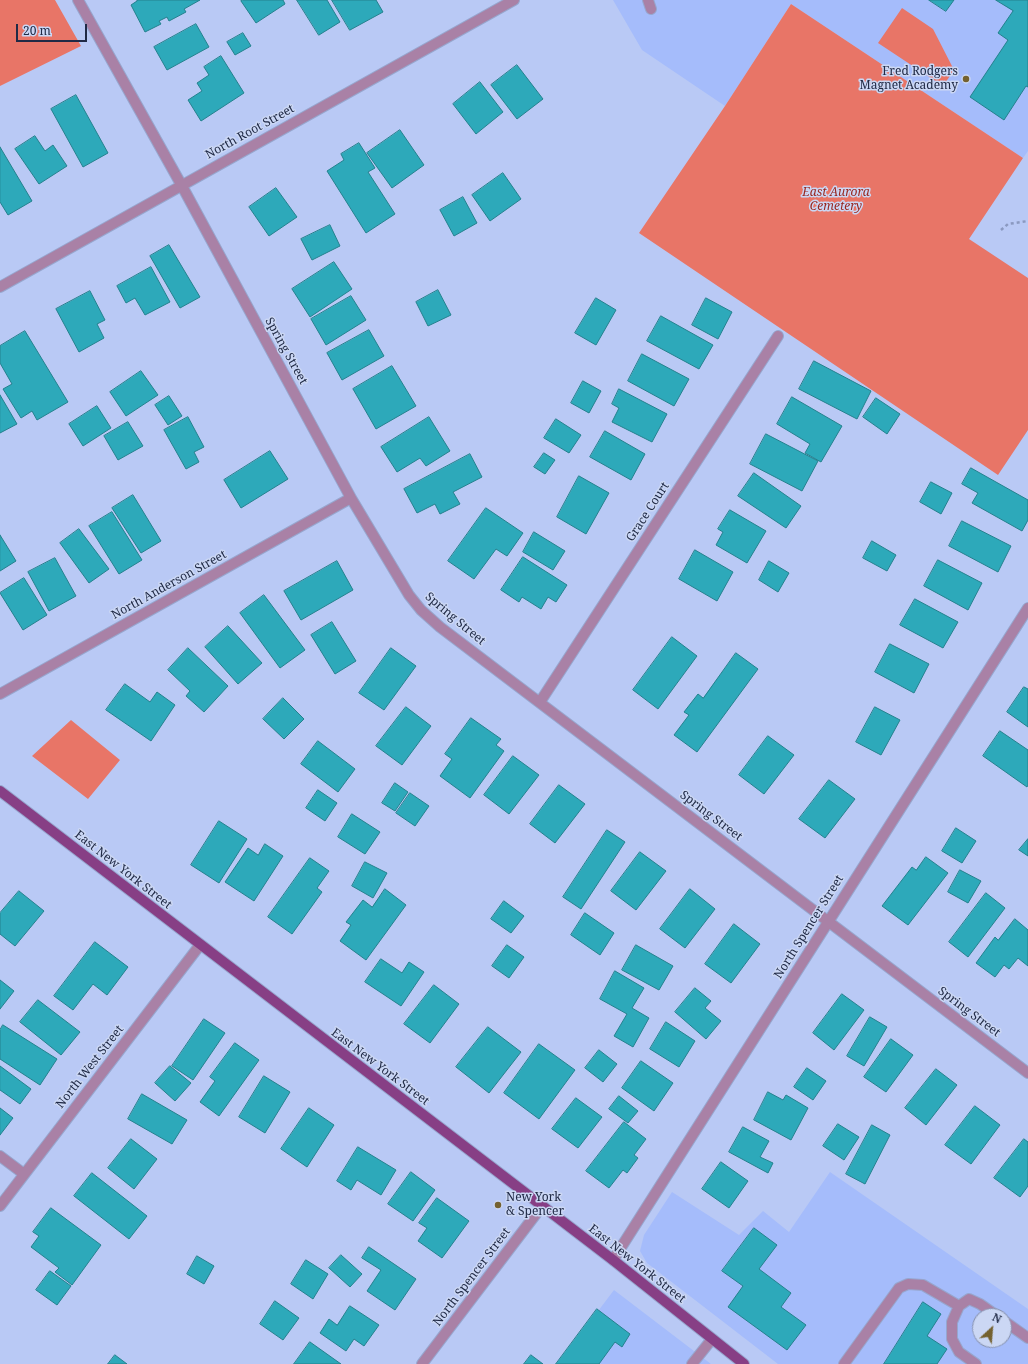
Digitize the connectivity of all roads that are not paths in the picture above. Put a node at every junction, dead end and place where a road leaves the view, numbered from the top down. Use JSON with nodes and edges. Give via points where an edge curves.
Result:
{"nodes":[{"id":1,"x":78,"y":0,"type":"edge"},
{"id":2,"x":514,"y":0,"type":"edge"},
{"id":3,"x":182,"y":186,"type":"junction"},
{"id":4,"x":0,"y":287,"type":"edge"},
{"id":5,"x":778,"y":336,"type":"dead end"},
{"id":6,"x":351,"y":498,"type":"junction"},
{"id":7,"x":1028,"y":608,"type":"edge"},
{"id":8,"x":0,"y":694,"type":"edge"},
{"id":9,"x":540,"y":702,"type":"junction"},
{"id":10,"x":0,"y":791,"type":"edge"},
{"id":11,"x":828,"y":921,"type":"junction"},
{"id":12,"x":200,"y":945,"type":"junction"},
{"id":13,"x":1028,"y":1073,"type":"edge"},
{"id":14,"x":0,"y":1156,"type":"edge"},
{"id":15,"x":24,"y":1174,"type":"junction"},
{"id":16,"x":0,"y":1206,"type":"edge"},
{"id":17,"x":542,"y":1206,"type":"junction"},
{"id":18,"x":613,"y":1260,"type":"junction"},
{"id":19,"x":959,"y":1306,"type":"junction"},
{"id":20,"x":986,"y":1308,"type":"edge"},
{"id":21,"x":1012,"y":1327,"type":"edge"},
{"id":22,"x":1028,"y":1338,"type":"edge"},
{"id":23,"x":712,"y":1339,"type":"junction"},
{"id":24,"x":422,"y":1364,"type":"edge"},
{"id":25,"x":692,"y":1364,"type":"edge"},
{"id":26,"x":744,"y":1364,"type":"edge"},
{"id":27,"x":844,"y":1364,"type":"edge"},
{"id":28,"x":976,"y":1364,"type":"edge"}],
"edges":[{"from":1,"to":3,"type":"street","name":"Spring Street"},
{"from":2,"to":3,"type":"street","name":"North Root Street"},
{"from":3,"to":4,"type":"street","name":"North Root Street"},
{"from":3,"to":6,"type":"street","name":"Spring Street"},
{"from":5,"to":9,"type":"street","name":"Grace Court"},
{"from":6,"to":8,"type":"street","name":"North Anderson Street"},
{"from":6,"to":9,"type":"street","name":"Spring Street","via":[[409,595],[421,610]]},
{"from":7,"to":11,"type":"street","name":"North Spencer Street"},
{"from":9,"to":11,"type":"street","name":"Spring Street"},
{"from":10,"to":12,"type":"main road","name":"East New York Street"},
{"from":11,"to":13,"type":"street","name":"Spring Street"},
{"from":11,"to":18,"type":"street","name":"North Spencer Street"},
{"from":12,"to":15,"type":"street","name":"North West Street"},
{"from":12,"to":17,"type":"main road","name":"East New York Street"},
{"from":14,"to":15,"type":"street"},
{"from":15,"to":16,"type":"street","name":"North West Street"},
{"from":17,"to":18,"type":"main road","name":"East New York Street"},
{"from":17,"to":24,"type":"street","name":"North Spencer Street"},
{"from":18,"to":23,"type":"main road","name":"East New York Street"},
{"from":19,"to":20,"type":"street","via":[[969,1299]]},
{"from":19,"to":27,"type":"street","via":[[923,1285],[908,1284],[898,1288]]},
{"from":19,"to":28,"type":"street","via":[[952,1322],[952,1339],[959,1352]]},
{"from":21,"to":22,"type":"street"},
{"from":23,"to":25,"type":"street"},
{"from":23,"to":26,"type":"main road","name":"East New York Street"}]}
